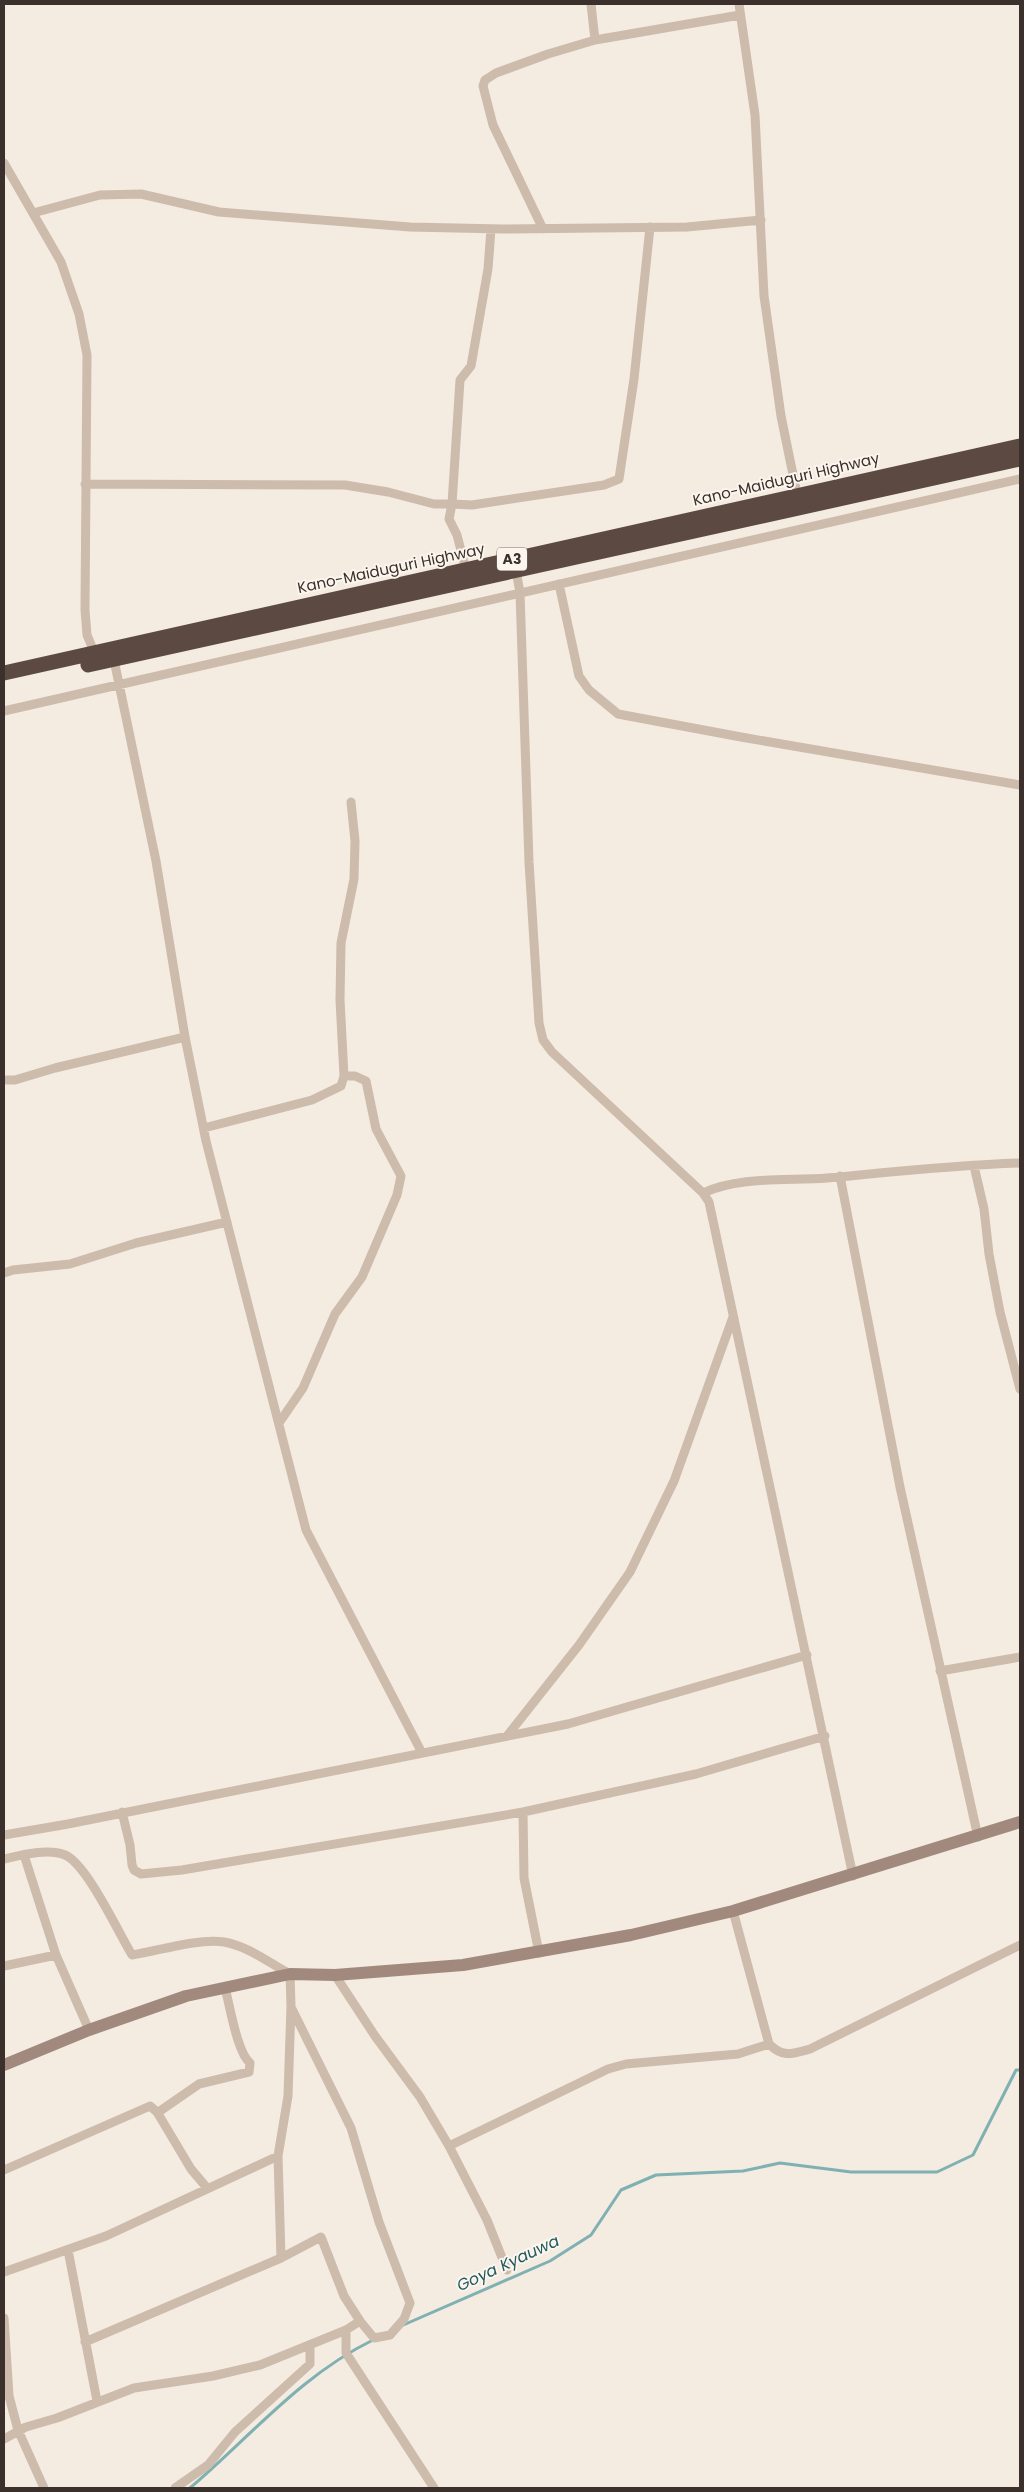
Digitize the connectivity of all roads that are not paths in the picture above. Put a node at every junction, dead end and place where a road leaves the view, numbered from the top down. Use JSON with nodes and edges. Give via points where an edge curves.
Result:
{"nodes":[{"id":1,"x":591,"y":4,"type":"edge"},
{"id":2,"x":739,"y":4,"type":"edge"},
{"id":3,"x":740,"y":15,"type":"junction"},
{"id":4,"x":595,"y":40,"type":"junction"},
{"id":5,"x":4,"y":163,"type":"edge"},
{"id":6,"x":33,"y":212,"type":"junction"},
{"id":7,"x":761,"y":220,"type":"junction"},
{"id":8,"x":650,"y":228,"type":"junction"},
{"id":9,"x":491,"y":229,"type":"junction"},
{"id":10,"x":543,"y":229,"type":"junction"},
{"id":11,"x":1020,"y":446,"type":"edge"},
{"id":12,"x":1020,"y":459,"type":"edge"},
{"id":13,"x":1020,"y":479,"type":"edge"},
{"id":14,"x":85,"y":484,"type":"junction"},
{"id":15,"x":798,"y":502,"type":"junction"},
{"id":16,"x":452,"y":504,"type":"junction"},
{"id":17,"x":466,"y":570,"type":"junction"},
{"id":18,"x":516,"y":570,"type":"junction"},
{"id":19,"x":559,"y":584,"type":"junction"},
{"id":20,"x":520,"y":593,"type":"junction"},
{"id":21,"x":95,"y":654,"type":"junction"},
{"id":22,"x":114,"y":660,"type":"junction"},
{"id":23,"x":4,"y":673,"type":"edge"},
{"id":24,"x":4,"y":684,"type":"edge"},
{"id":25,"x":121,"y":685,"type":"junction"},
{"id":26,"x":4,"y":711,"type":"edge"},
{"id":27,"x":1020,"y":785,"type":"edge"},
{"id":28,"x":351,"y":802,"type":"dead end"},
{"id":29,"x":185,"y":1037,"type":"junction"},
{"id":30,"x":344,"y":1076,"type":"junction"},
{"id":31,"x":4,"y":1080,"type":"edge"},
{"id":32,"x":204,"y":1128,"type":"junction"},
{"id":33,"x":1020,"y":1163,"type":"edge"},
{"id":34,"x":974,"y":1166,"type":"junction"},
{"id":35,"x":840,"y":1176,"type":"junction"},
{"id":36,"x":703,"y":1193,"type":"junction"},
{"id":37,"x":226,"y":1222,"type":"junction"},
{"id":38,"x":4,"y":1273,"type":"edge"},
{"id":39,"x":733,"y":1317,"type":"junction"},
{"id":40,"x":1020,"y":1389,"type":"edge"},
{"id":41,"x":279,"y":1423,"type":"junction"},
{"id":42,"x":807,"y":1655,"type":"junction"},
{"id":43,"x":1020,"y":1657,"type":"edge"},
{"id":44,"x":940,"y":1671,"type":"junction"},
{"id":45,"x":507,"y":1736,"type":"junction"},
{"id":46,"x":824,"y":1736,"type":"junction"},
{"id":47,"x":422,"y":1752,"type":"junction"},
{"id":48,"x":122,"y":1812,"type":"junction"},
{"id":49,"x":523,"y":1812,"type":"junction"},
{"id":50,"x":1020,"y":1822,"type":"edge"},
{"id":51,"x":4,"y":1835,"type":"edge"},
{"id":52,"x":978,"y":1837,"type":"junction"},
{"id":53,"x":24,"y":1855,"type":"junction"},
{"id":54,"x":4,"y":1859,"type":"edge"},
{"id":55,"x":853,"y":1876,"type":"junction"},
{"id":56,"x":734,"y":1911,"type":"junction"},
{"id":57,"x":1020,"y":1946,"type":"edge"},
{"id":58,"x":539,"y":1953,"type":"junction"},
{"id":59,"x":56,"y":1955,"type":"junction"},
{"id":60,"x":4,"y":1966,"type":"edge"},
{"id":61,"x":290,"y":1974,"type":"junction"},
{"id":62,"x":335,"y":1975,"type":"junction"},
{"id":63,"x":225,"y":1988,"type":"junction"},
{"id":64,"x":291,"y":2006,"type":"junction"},
{"id":65,"x":89,"y":2030,"type":"junction"},
{"id":66,"x":769,"y":2044,"type":"junction"},
{"id":67,"x":4,"y":2064,"type":"edge"},
{"id":68,"x":157,"y":2112,"type":"junction"},
{"id":69,"x":449,"y":2146,"type":"junction"},
{"id":70,"x":278,"y":2156,"type":"junction"},
{"id":71,"x":4,"y":2170,"type":"edge"},
{"id":72,"x":207,"y":2188,"type":"junction"},
{"id":73,"x":68,"y":2250,"type":"junction"},
{"id":74,"x":281,"y":2258,"type":"junction"},
{"id":75,"x":506,"y":2270,"type":"dead end"},
{"id":76,"x":4,"y":2272,"type":"edge"},
{"id":77,"x":4,"y":2318,"type":"edge"},
{"id":78,"x":360,"y":2321,"type":"junction"},
{"id":79,"x":346,"y":2330,"type":"junction"},
{"id":80,"x":85,"y":2342,"type":"junction"},
{"id":81,"x":310,"y":2346,"type":"junction"},
{"id":82,"x":98,"y":2401,"type":"junction"},
{"id":83,"x":18,"y":2430,"type":"junction"},
{"id":84,"x":4,"y":2439,"type":"edge"},
{"id":85,"x":44,"y":2488,"type":"edge"},
{"id":86,"x":175,"y":2488,"type":"edge"},
{"id":87,"x":434,"y":2488,"type":"edge"}],
"edges":[{"from":1,"to":4,"type":"street"},
{"from":2,"to":3,"type":"street"},
{"from":3,"to":4,"type":"street"},
{"from":3,"to":7,"type":"street","via":[[755,115]]},
{"from":4,"to":10,"type":"street","via":[[496,74],[485,80],[483,86],[493,125]]},
{"from":5,"to":6,"type":"street"},
{"from":6,"to":9,"type":"street","via":[[100,195],[141,194],[219,212],[275,218]]},
{"from":6,"to":14,"type":"street","via":[[61,262],[79,314],[86,355]]},
{"from":7,"to":8,"type":"street"},
{"from":7,"to":15,"type":"street","via":[[764,296],[780,416]]},
{"from":8,"to":10,"type":"street"},
{"from":8,"to":16,"type":"street","via":[[634,379],[619,479],[604,485],[472,505]]},
{"from":9,"to":10,"type":"street"},
{"from":9,"to":16,"type":"street","via":[[488,269],[471,366],[460,380]]},
{"from":11,"to":15,"type":"highway","name":"Kano-Maiduguri Highway","number":"A3"},
{"from":12,"to":15,"type":"highway","name":"Kano-Maiduguri Highway","number":"A3"},
{"from":13,"to":19,"type":"street"},
{"from":14,"to":16,"type":"street","via":[[345,485],[434,504]]},
{"from":14,"to":21,"type":"street","via":[[85,610],[88,635]]},
{"from":15,"to":17,"type":"highway","name":"Kano-Maiduguri Highway","number":"A3"},
{"from":15,"to":18,"type":"highway","name":"Kano-Maiduguri Highway","number":"A3"},
{"from":16,"to":17,"type":"street","via":[[449,519],[457,535]]},
{"from":17,"to":21,"type":"highway","name":"Kano-Maiduguri Highway","number":"A3"},
{"from":18,"to":20,"type":"street"},
{"from":18,"to":22,"type":"highway","name":"Kano-Maiduguri Highway","number":"A3"},
{"from":19,"to":20,"type":"street"},
{"from":19,"to":27,"type":"street","via":[[579,676],[589,690],[618,714]]},
{"from":20,"to":25,"type":"street"},
{"from":20,"to":36,"type":"street","via":[[529,862],[539,1022],[543,1040]]},
{"from":21,"to":23,"type":"highway","name":"Kano-Maiduguri Highway","number":"A3"},
{"from":22,"to":24,"type":"highway","name":"Kano-Maiduguri Highway","number":"A3"},
{"from":22,"to":25,"type":"street"},
{"from":25,"to":26,"type":"street"},
{"from":25,"to":29,"type":"street","via":[[156,861]]},
{"from":28,"to":30,"type":"street","via":[[354,880],[341,943]]},
{"from":29,"to":31,"type":"street","via":[[15,1080]]},
{"from":29,"to":32,"type":"street"},
{"from":30,"to":32,"type":"street","via":[[341,1086],[322,1097]]},
{"from":30,"to":41,"type":"street","via":[[366,1081],[376,1129],[401,1176],[388,1220],[362,1277],[335,1314],[303,1388]]},
{"from":32,"to":37,"type":"street"},
{"from":33,"to":34,"type":"street"},
{"from":34,"to":35,"type":"street"},
{"from":34,"to":40,"type":"street","via":[[1000,1312]]},
{"from":35,"to":36,"type":"street","via":[[728,1183]]},
{"from":35,"to":44,"type":"street","via":[[900,1487]]},
{"from":36,"to":39,"type":"street","via":[[709,1202]]},
{"from":37,"to":38,"type":"street","via":[[136,1243],[70,1264]]},
{"from":37,"to":41,"type":"street"},
{"from":39,"to":42,"type":"street"},
{"from":39,"to":45,"type":"street","via":[[674,1481],[630,1572],[579,1645]]},
{"from":41,"to":47,"type":"street","via":[[306,1530]]},
{"from":42,"to":45,"type":"street","via":[[568,1724]]},
{"from":42,"to":46,"type":"street"},
{"from":43,"to":44,"type":"street"},
{"from":44,"to":52,"type":"street"},
{"from":45,"to":47,"type":"street"},
{"from":46,"to":49,"type":"street","via":[[696,1774]]},
{"from":46,"to":55,"type":"street"},
{"from":47,"to":48,"type":"street"},
{"from":48,"to":49,"type":"street","via":[[132,1865],[141,1874],[182,1870]]},
{"from":48,"to":51,"type":"street"},
{"from":49,"to":58,"type":"street","via":[[524,1878]]},
{"from":50,"to":52,"type":"street"},
{"from":52,"to":55,"type":"street"},
{"from":53,"to":54,"type":"street"},
{"from":53,"to":59,"type":"street"},
{"from":53,"to":61,"type":"street","via":[[65,1855],[75,1862],[106,1906],[132,1955],[223,1942],[246,1949]]},
{"from":55,"to":56,"type":"street"},
{"from":56,"to":58,"type":"street"},
{"from":56,"to":66,"type":"street"},
{"from":57,"to":66,"type":"street","via":[[810,2048],[788,2056]]},
{"from":58,"to":62,"type":"street","via":[[463,1965]]},
{"from":59,"to":60,"type":"street"},
{"from":59,"to":65,"type":"street"},
{"from":61,"to":62,"type":"street"},
{"from":61,"to":63,"type":"street"},
{"from":61,"to":64,"type":"street"},
{"from":62,"to":69,"type":"street","via":[[420,2097]]},
{"from":63,"to":65,"type":"street","via":[[186,1996]]},
{"from":63,"to":68,"type":"street","via":[[239,2041],[250,2063],[249,2072],[199,2084]]},
{"from":64,"to":70,"type":"street","via":[[288,2096]]},
{"from":64,"to":78,"type":"street","via":[[350,2128],[379,2222],[410,2303],[404,2319],[390,2335],[374,2338]]},
{"from":65,"to":67,"type":"street"},
{"from":66,"to":69,"type":"street","via":[[738,2054],[626,2064],[608,2069]]},
{"from":68,"to":71,"type":"street","via":[[150,2106]]},
{"from":68,"to":72,"type":"street","via":[[191,2169]]},
{"from":69,"to":75,"type":"street","via":[[487,2220]]},
{"from":70,"to":72,"type":"street"},
{"from":70,"to":74,"type":"street"},
{"from":72,"to":73,"type":"street","via":[[133,2224]]},
{"from":73,"to":76,"type":"street"},
{"from":73,"to":80,"type":"street"},
{"from":74,"to":78,"type":"street","via":[[321,2237],[344,2296]]},
{"from":74,"to":80,"type":"street"},
{"from":77,"to":83,"type":"street","via":[[9,2396]]},
{"from":78,"to":79,"type":"street"},
{"from":79,"to":81,"type":"street"},
{"from":79,"to":87,"type":"street","via":[[346,2353]]},
{"from":80,"to":82,"type":"street"},
{"from":81,"to":82,"type":"street","via":[[260,2365],[134,2388]]},
{"from":81,"to":86,"type":"street","via":[[310,2364],[235,2432],[208,2465]]},
{"from":82,"to":83,"type":"street"},
{"from":83,"to":84,"type":"street"},
{"from":83,"to":85,"type":"street"}]}
